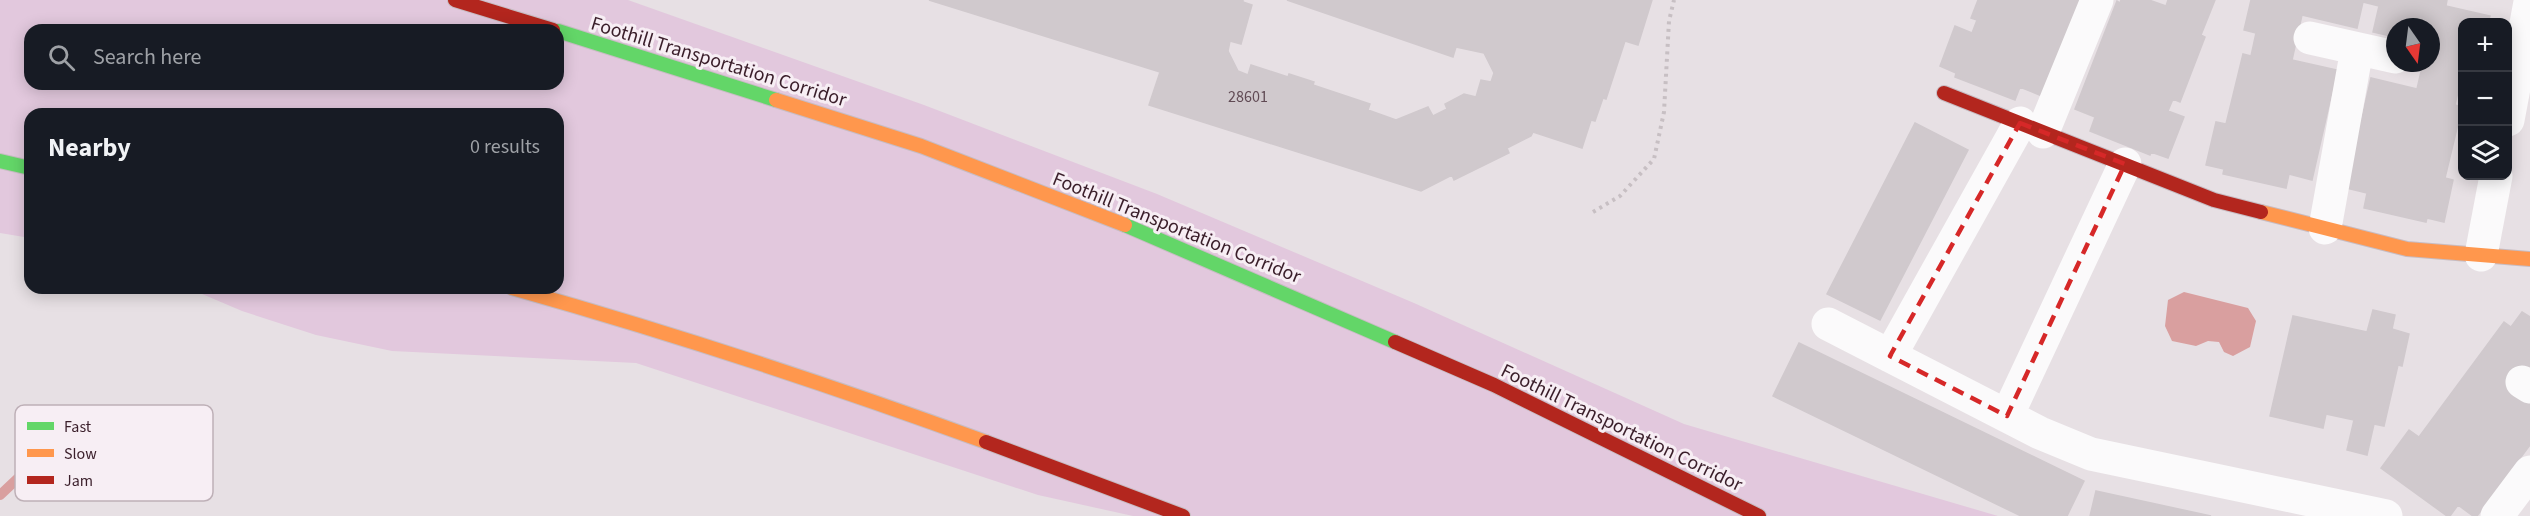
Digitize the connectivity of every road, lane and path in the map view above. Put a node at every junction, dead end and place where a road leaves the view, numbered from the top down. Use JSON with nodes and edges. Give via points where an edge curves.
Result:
{"nodes":[{"id":1,"x":455,"y":0,"type":"edge"},
{"id":2,"x":1674,"y":0,"type":"edge"},
{"id":3,"x":2097,"y":0,"type":"edge"},
{"id":4,"x":2530,"y":2,"type":"edge"},
{"id":5,"x":534,"y":24,"type":"edge"},
{"id":6,"x":564,"y":33,"type":"edge"},
{"id":7,"x":2310,"y":38,"type":"dead end"},
{"id":8,"x":2357,"y":49,"type":"junction"},
{"id":9,"x":2386,"y":55,"type":"edge"},
{"id":10,"x":1944,"y":93,"type":"dead end"},
{"id":11,"x":2512,"y":99,"type":"edge"},
{"id":12,"x":2032,"y":128,"type":"junction"},
{"id":13,"x":0,"y":161,"type":"edge"},
{"id":14,"x":2125,"y":164,"type":"junction"},
{"id":15,"x":24,"y":167,"type":"edge"},
{"id":16,"x":2495,"y":180,"type":"edge"},
{"id":17,"x":1593,"y":212,"type":"dead end"},
{"id":18,"x":2325,"y":228,"type":"junction"},
{"id":19,"x":2481,"y":255,"type":"junction"},
{"id":20,"x":2530,"y":259,"type":"edge"},
{"id":21,"x":534,"y":294,"type":"edge"},
{"id":22,"x":1828,"y":324,"type":"dead end"},
{"id":23,"x":1890,"y":356,"type":"junction"},
{"id":24,"x":2007,"y":416,"type":"junction"},
{"id":25,"x":2530,"y":472,"type":"edge"},
{"id":26,"x":1183,"y":516,"type":"edge"},
{"id":27,"x":1759,"y":516,"type":"edge"},
{"id":28,"x":2386,"y":516,"type":"edge"},
{"id":29,"x":2497,"y":516,"type":"edge"}],
"edges":[{"from":1,"to":5,"type":"main road"},
{"from":2,"to":17,"type":"path","via":[[1664,112],[1654,159],[1620,196]]},
{"from":3,"to":12,"type":"street"},
{"from":4,"to":11,"type":"street"},
{"from":6,"to":27,"type":"main road","name":"Foothill Transportation Corridor","via":[[921,146],[1137,230],[1494,385]]},
{"from":7,"to":8,"type":"street"},
{"from":8,"to":9,"type":"street"},
{"from":8,"to":18,"type":"street"},
{"from":10,"to":12,"type":"main road"},
{"from":12,"to":14,"type":"main road"},
{"from":12,"to":23,"type":"street"},
{"from":13,"to":15,"type":"main road"},
{"from":14,"to":18,"type":"main road","via":[[2214,200]]},
{"from":14,"to":24,"type":"street"},
{"from":16,"to":19,"type":"street"},
{"from":18,"to":19,"type":"main road","via":[[2407,249]]},
{"from":19,"to":20,"type":"main road"},
{"from":21,"to":26,"type":"main road","via":[[772,368],[994,444]]},
{"from":22,"to":23,"type":"street"},
{"from":23,"to":24,"type":"street"},
{"from":24,"to":28,"type":"street","via":[[2091,454]]},
{"from":25,"to":29,"type":"street"}]}
